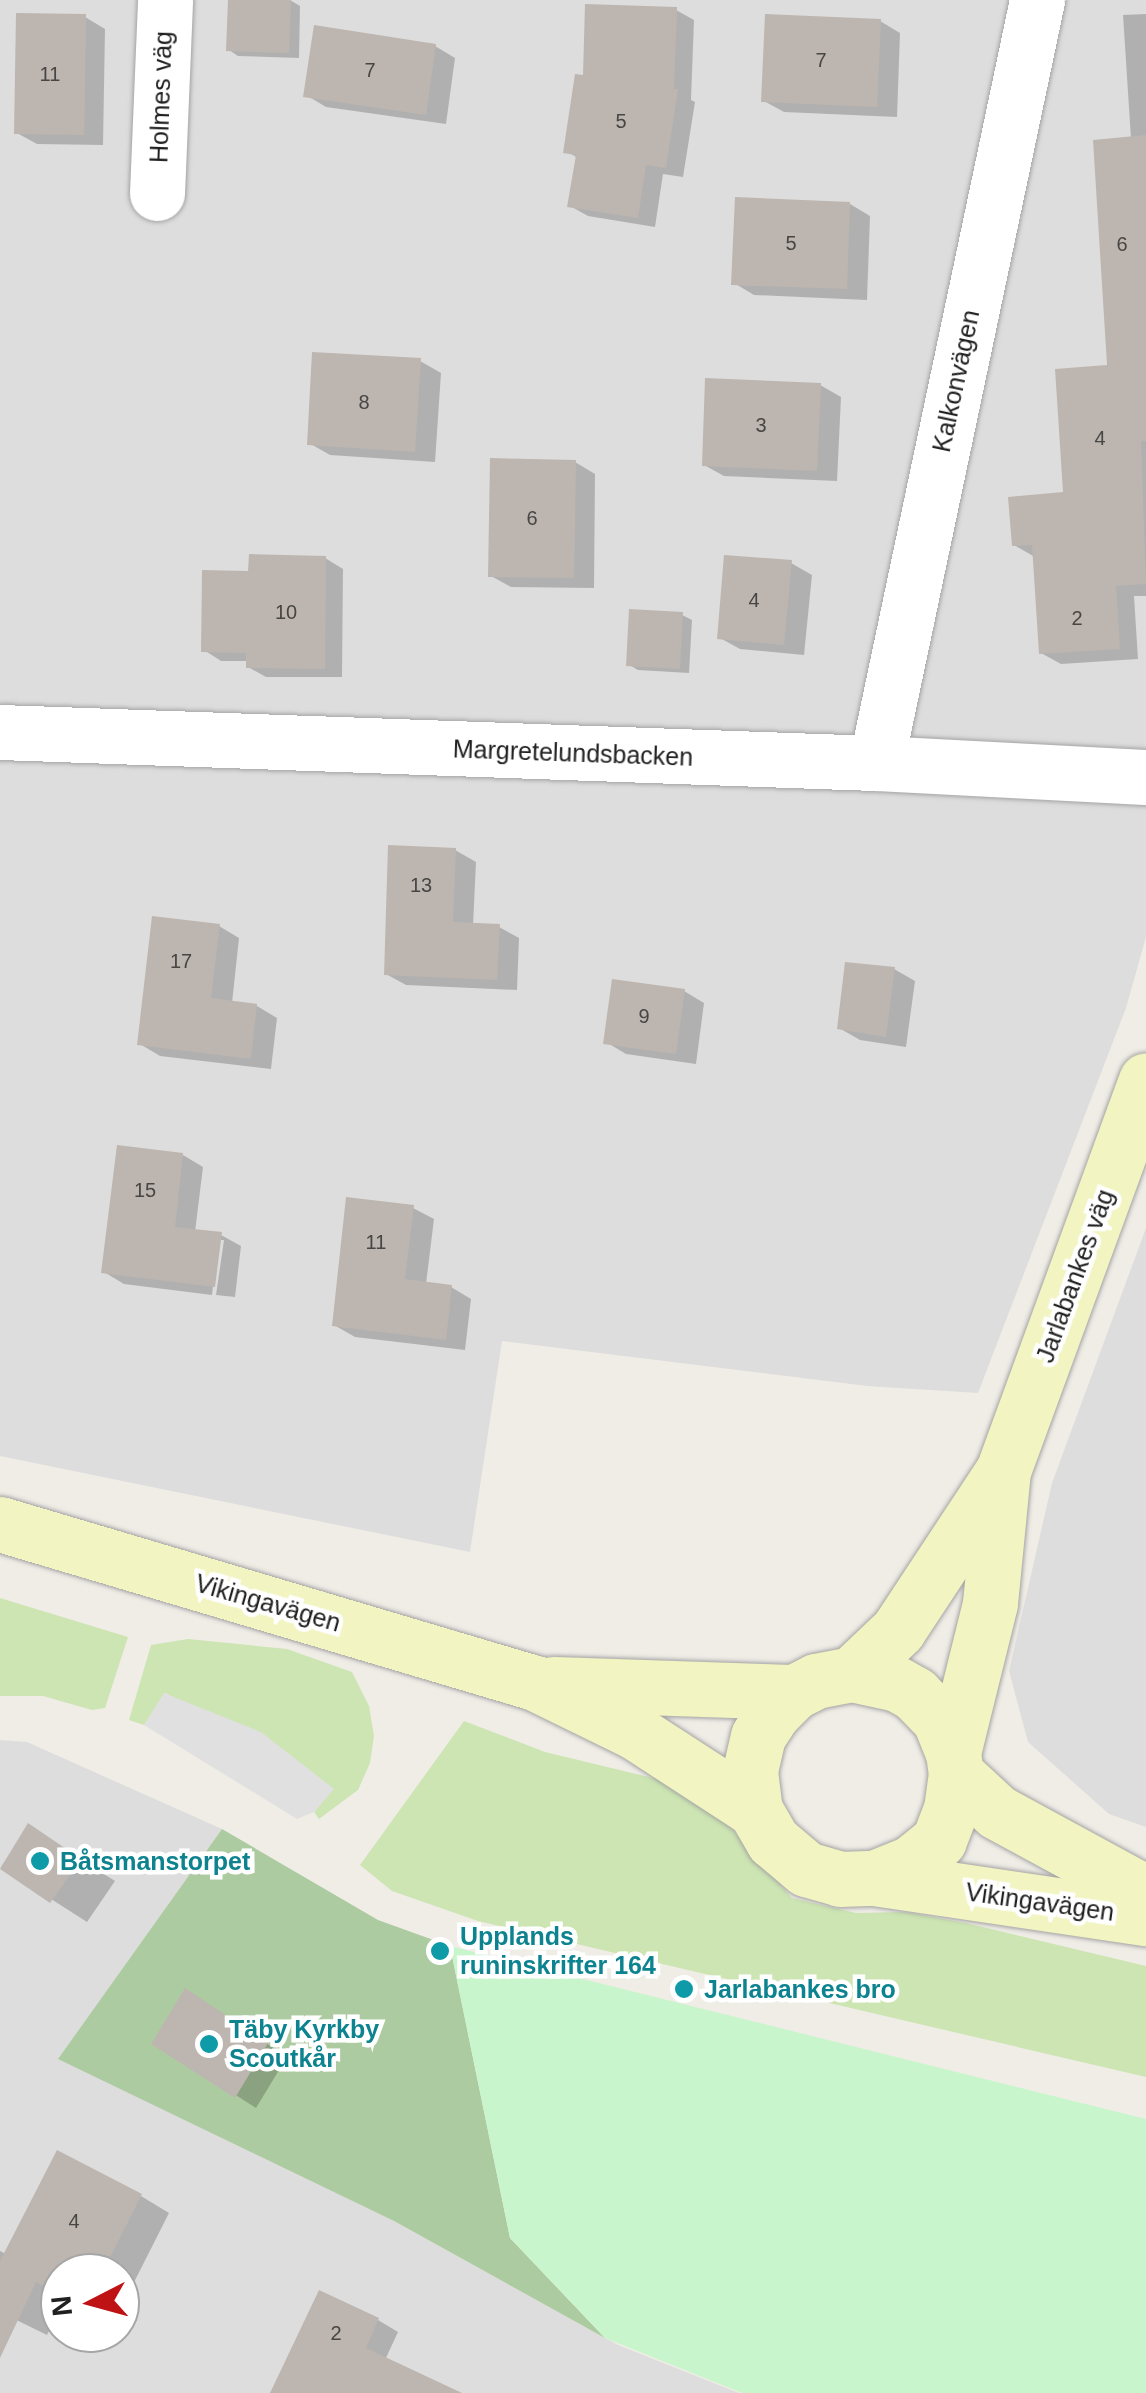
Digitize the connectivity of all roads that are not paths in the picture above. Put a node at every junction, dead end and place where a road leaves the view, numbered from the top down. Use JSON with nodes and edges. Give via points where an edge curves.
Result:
{"nodes":[{"id":1,"x":164,"y":0,"type":"edge"},
{"id":2,"x":1037,"y":0,"type":"edge"},
{"id":3,"x":157,"y":193,"type":"dead end"},
{"id":4,"x":0,"y":732,"type":"edge"},
{"id":5,"x":876,"y":763,"type":"junction"},
{"id":6,"x":1146,"y":778,"type":"edge"},
{"id":7,"x":1146,"y":1080,"type":"edge"},
{"id":8,"x":1003,"y":1471,"type":"junction"},
{"id":9,"x":0,"y":1524,"type":"edge"},
{"id":10,"x":852,"y":1674,"type":"junction"},
{"id":11,"x":535,"y":1683,"type":"junction"},
{"id":12,"x":794,"y":1692,"type":"junction"},
{"id":13,"x":955,"y":1763,"type":"junction"},
{"id":14,"x":755,"y":1810,"type":"junction"},
{"id":15,"x":874,"y":1878,"type":"junction"},
{"id":16,"x":1146,"y":1893,"type":"edge"},
{"id":17,"x":1146,"y":1918,"type":"edge"}],
"edges":[{"from":1,"to":3,"type":"street","name":"Holmes väg"},
{"from":2,"to":5,"type":"street","name":"Kalkonvägen"},
{"from":4,"to":5,"type":"street","name":"Margretelundsbacken"},
{"from":5,"to":6,"type":"street","name":"Margretelundsbacken"},
{"from":7,"to":8,"type":"main road","name":"Jarlabankes väg"},
{"from":8,"to":10,"type":"main road","name":"Jarlabankes väg","via":[[898,1630]]},
{"from":8,"to":13,"type":"main road","name":"Jarlabankes väg","via":[[990,1603]]},
{"from":9,"to":11,"type":"main road","name":"Vikingavägen"},
{"from":10,"to":12,"type":"main road","name":"Vikingavägen"},
{"from":10,"to":13,"type":"main road","name":"Vikingavägen","via":[[876,1676],[915,1694],[940,1720]]},
{"from":11,"to":12,"type":"main road","name":"Vikingavägen"},
{"from":11,"to":14,"type":"main road","name":"Vikingavägen","via":[[635,1732]]},
{"from":12,"to":14,"type":"main road","via":[[758,1736],[750,1771]]},
{"from":13,"to":15,"type":"main road","name":"Vikingavägen","via":[[951,1809],[939,1840],[911,1863]]},
{"from":13,"to":16,"type":"main road","name":"Vikingavägen","via":[[997,1812]]},
{"from":14,"to":15,"type":"main road","name":"Vikingavägen","via":[[773,1841],[806,1869],[840,1879]]},
{"from":15,"to":17,"type":"main road","name":"Vikingavägen"}]}
